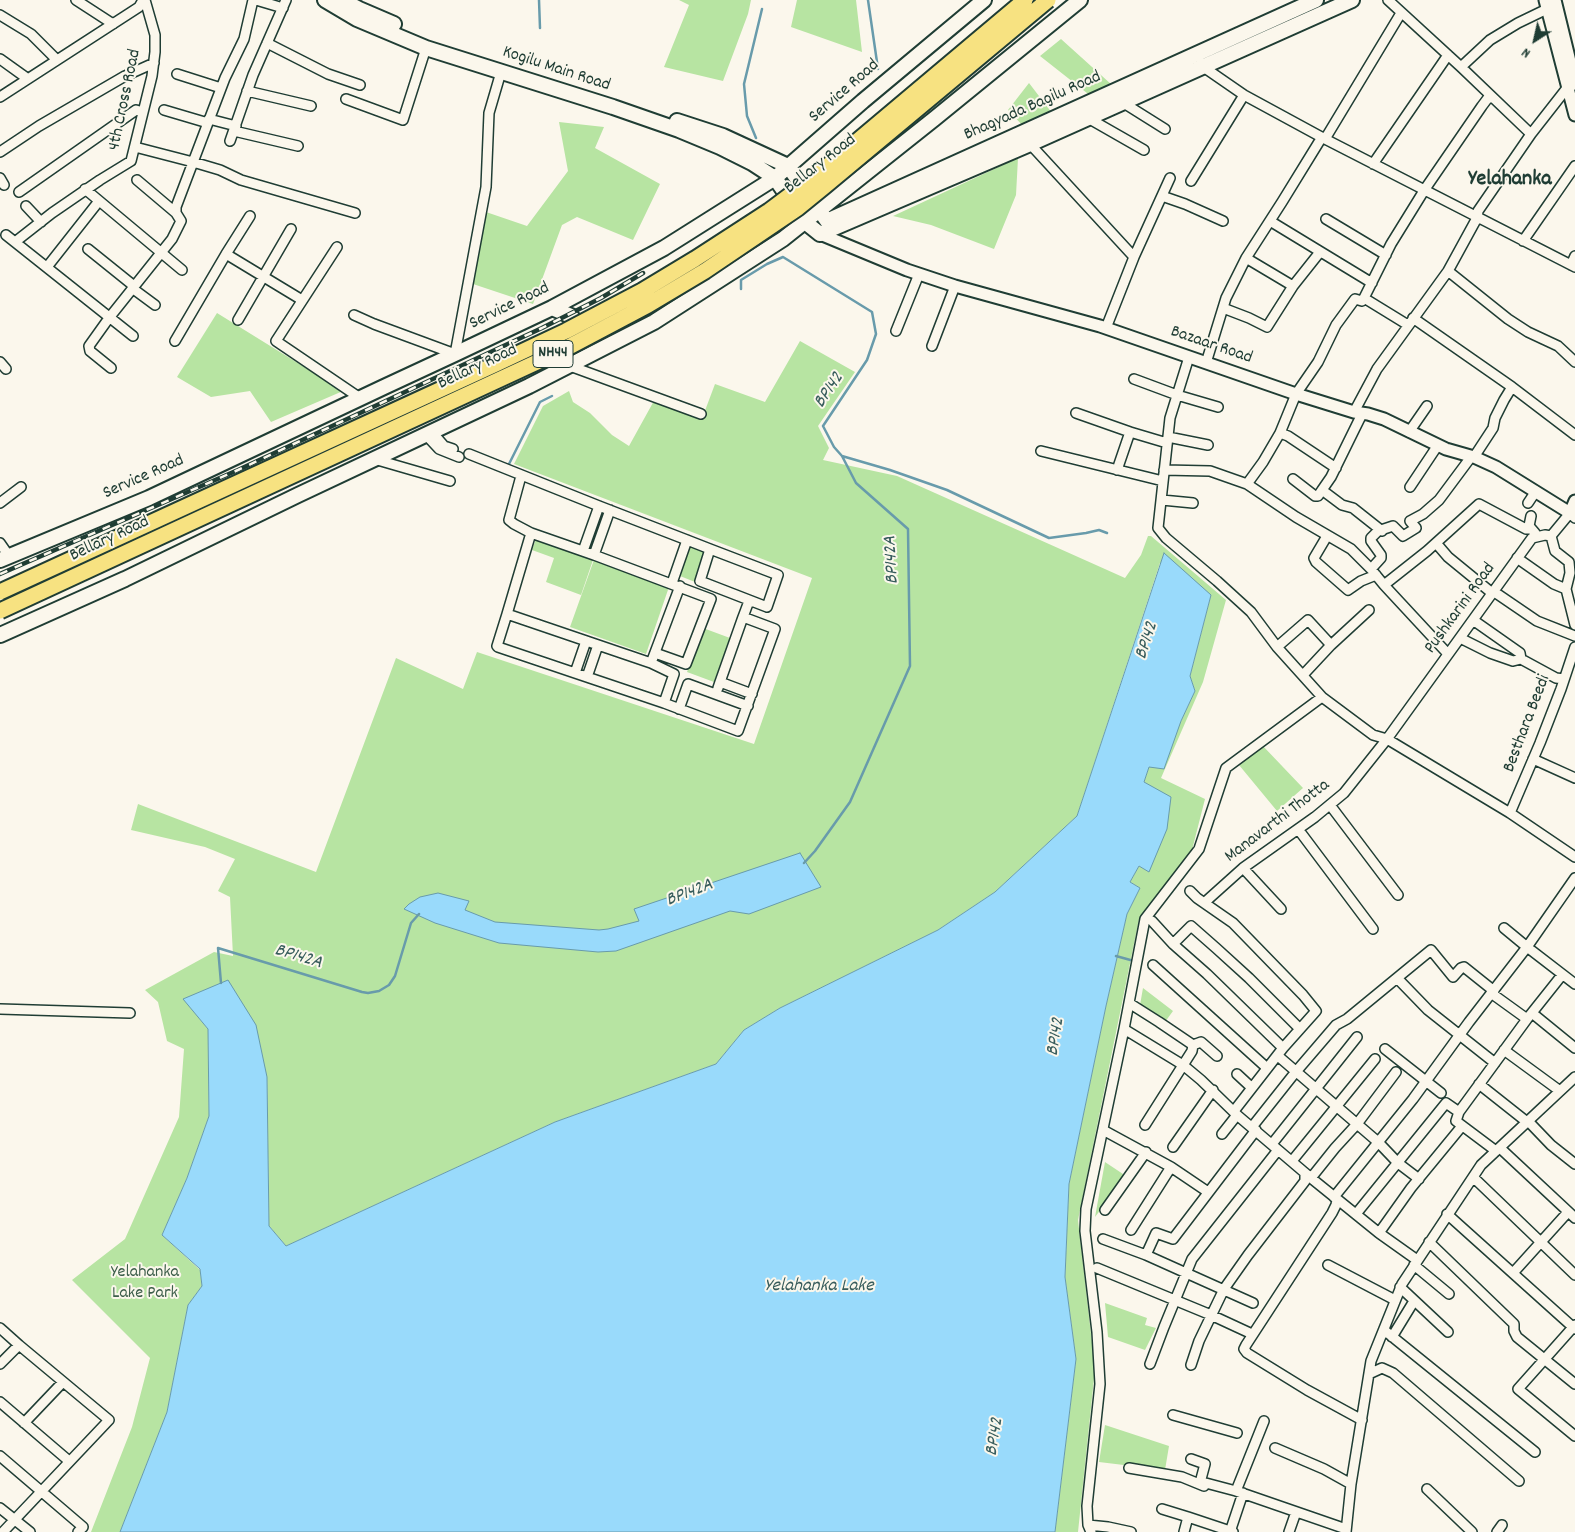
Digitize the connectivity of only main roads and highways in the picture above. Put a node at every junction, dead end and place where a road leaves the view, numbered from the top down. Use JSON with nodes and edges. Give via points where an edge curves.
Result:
{"nodes":[{"id":1,"x":325,"y":0,"type":"edge"},
{"id":2,"x":343,"y":0,"type":"edge"},
{"id":3,"x":984,"y":0,"type":"edge"},
{"id":4,"x":1025,"y":0,"type":"edge"},
{"id":5,"x":1048,"y":0,"type":"edge"},
{"id":6,"x":1080,"y":0,"type":"edge"},
{"id":7,"x":1316,"y":0,"type":"edge"},
{"id":8,"x":1352,"y":0,"type":"edge"},
{"id":9,"x":362,"y":5,"type":"edge"},
{"id":10,"x":1200,"y":60,"type":"junction"},
{"id":11,"x":493,"y":67,"type":"junction"},
{"id":12,"x":721,"y":141,"type":"junction"},
{"id":13,"x":788,"y":166,"type":"junction"},
{"id":14,"x":775,"y":178,"type":"junction"},
{"id":15,"x":820,"y":226,"type":"junction"},
{"id":16,"x":552,"y":308,"type":"junction"},
{"id":17,"x":573,"y":364,"type":"junction"},
{"id":18,"x":4,"y":558,"type":"edge"},
{"id":19,"x":0,"y":592,"type":"edge"},
{"id":20,"x":0,"y":611,"type":"edge"},
{"id":21,"x":0,"y":635,"type":"edge"}],
"edges":[{"from":1,"to":11,"type":"main road","name":"Kogilu Main Road","via":[[357,19],[426,48]]},
{"from":2,"to":9,"type":"main road","name":"Kogilu Main Road"},
{"from":3,"to":13,"type":"main road","name":"Service Road"},
{"from":4,"to":19,"type":"highway","name":"Bellary Road","number":"NH44","bridge":true,"via":[[817,175],[769,211],[642,291],[496,364]]},
{"from":5,"to":20,"type":"highway","name":"Bellary Road","number":"NH44","bridge":true,"via":[[826,186],[705,272],[563,350]]},
{"from":6,"to":15,"type":"main road"},
{"from":7,"to":10,"type":"main road","name":"Bhagyada Bagilu Road"},
{"from":8,"to":10,"type":"main road","name":"Bhagyada Bagilu Road"},
{"from":9,"to":11,"type":"main road","name":"Kogilu Main Road"},
{"from":10,"to":15,"type":"main road","name":"Bhagyada Bagilu Road"},
{"from":10,"to":15,"type":"main road","name":"Bhagyada Bagilu Road","via":[[1122,102],[1030,144],[849,223]]},
{"from":11,"to":12,"type":"main road","name":"Kogilu Main Road"},
{"from":12,"to":13,"type":"main road","name":"Kogilu Main Road"},
{"from":12,"to":14,"type":"main road","name":"Kogilu Main Road"},
{"from":13,"to":14,"type":"main road","name":"Service Road"},
{"from":13,"to":15,"type":"main road"},
{"from":14,"to":15,"type":"main road"},
{"from":14,"to":16,"type":"main road","name":"Service Road","via":[[664,248]]},
{"from":15,"to":17,"type":"main road","via":[[774,244],[654,322]]},
{"from":16,"to":17,"type":"main road","via":[[571,316],[579,328],[584,344],[582,353]]},
{"from":16,"to":18,"type":"main road","name":"Service Road","via":[[149,498]]},
{"from":17,"to":21,"type":"main road","via":[[125,579]]}]}
